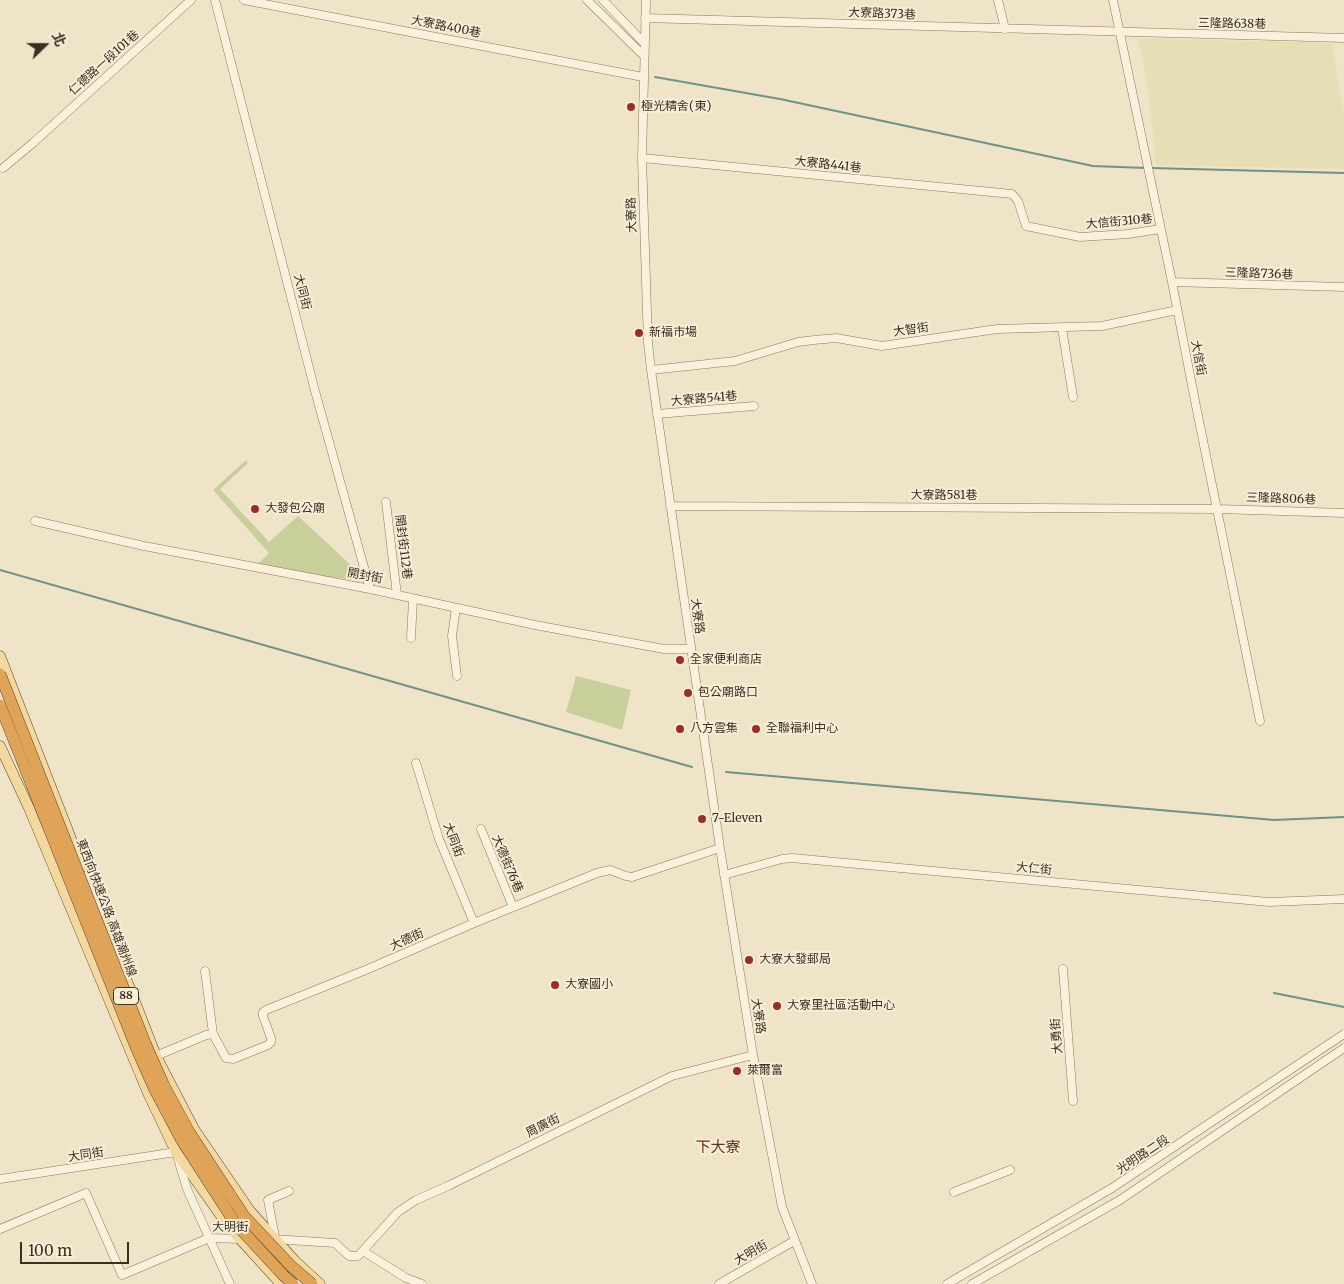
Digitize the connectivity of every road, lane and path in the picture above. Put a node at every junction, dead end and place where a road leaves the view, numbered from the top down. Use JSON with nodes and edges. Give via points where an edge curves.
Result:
{"nodes":[{"id":1,"x":190,"y":0,"type":"edge"},
{"id":2,"x":215,"y":0,"type":"edge"},
{"id":3,"x":244,"y":0,"type":"edge"},
{"id":4,"x":587,"y":0,"type":"edge"},
{"id":5,"x":603,"y":0,"type":"edge"},
{"id":6,"x":646,"y":0,"type":"edge"},
{"id":7,"x":998,"y":0,"type":"edge"},
{"id":8,"x":1113,"y":0,"type":"edge"},
{"id":9,"x":645,"y":18,"type":"junction"},
{"id":10,"x":1005,"y":29,"type":"junction"},
{"id":11,"x":1119,"y":32,"type":"junction"},
{"id":12,"x":1344,"y":38,"type":"edge"},
{"id":13,"x":644,"y":43,"type":"junction"},
{"id":14,"x":643,"y":55,"type":"junction"},
{"id":15,"x":643,"y":77,"type":"junction"},
{"id":16,"x":642,"y":158,"type":"junction"},
{"id":17,"x":2,"y":168,"type":"dead end"},
{"id":18,"x":1012,"y":194,"type":"joint"},
{"id":19,"x":1160,"y":229,"type":"junction"},
{"id":20,"x":1172,"y":282,"type":"junction"},
{"id":21,"x":1344,"y":287,"type":"edge"},
{"id":22,"x":1177,"y":310,"type":"junction"},
{"id":23,"x":1062,"y":328,"type":"junction"},
{"id":24,"x":651,"y":370,"type":"junction"},
{"id":25,"x":1073,"y":397,"type":"dead end"},
{"id":26,"x":754,"y":406,"type":"dead end"},
{"id":27,"x":657,"y":414,"type":"junction"},
{"id":28,"x":386,"y":502,"type":"dead end"},
{"id":29,"x":670,"y":506,"type":"junction"},
{"id":30,"x":1218,"y":509,"type":"junction"},
{"id":31,"x":1344,"y":513,"type":"edge"},
{"id":32,"x":35,"y":521,"type":"dead end"},
{"id":33,"x":370,"y":589,"type":"junction"},
{"id":34,"x":397,"y":595,"type":"junction"},
{"id":35,"x":413,"y":599,"type":"junction"},
{"id":36,"x":456,"y":608,"type":"junction"},
{"id":37,"x":411,"y":638,"type":"dead end"},
{"id":38,"x":691,"y":649,"type":"junction"},
{"id":39,"x":0,"y":656,"type":"edge"},
{"id":40,"x":0,"y":674,"type":"edge"},
{"id":41,"x":458,"y":676,"type":"dead end"},
{"id":42,"x":0,"y":705,"type":"edge"},
{"id":43,"x":1260,"y":721,"type":"dead end"},
{"id":44,"x":0,"y":746,"type":"edge"},
{"id":45,"x":416,"y":763,"type":"dead end"},
{"id":46,"x":481,"y":829,"type":"dead end"},
{"id":47,"x":720,"y":848,"type":"junction"},
{"id":48,"x":724,"y":875,"type":"junction"},
{"id":49,"x":1344,"y":899,"type":"edge"},
{"id":50,"x":513,"y":907,"type":"junction"},
{"id":51,"x":474,"y":923,"type":"junction"},
{"id":52,"x":1063,"y":969,"type":"dead end"},
{"id":53,"x":205,"y":971,"type":"dead end"},
{"id":54,"x":214,"y":1034,"type":"junction"},
{"id":55,"x":1344,"y":1034,"type":"edge"},
{"id":56,"x":1344,"y":1048,"type":"edge"},
{"id":57,"x":754,"y":1055,"type":"junction"},
{"id":58,"x":156,"y":1056,"type":"junction"},
{"id":59,"x":1074,"y":1101,"type":"dead end"},
{"id":60,"x":176,"y":1152,"type":"junction"},
{"id":61,"x":1010,"y":1170,"type":"dead end"},
{"id":62,"x":0,"y":1179,"type":"edge"},
{"id":63,"x":289,"y":1191,"type":"dead end"},
{"id":64,"x":954,"y":1192,"type":"dead end"},
{"id":65,"x":0,"y":1229,"type":"edge"},
{"id":66,"x":209,"y":1238,"type":"junction"},
{"id":67,"x":240,"y":1239,"type":"junction"},
{"id":68,"x":275,"y":1239,"type":"junction"},
{"id":69,"x":794,"y":1240,"type":"junction"},
{"id":70,"x":363,"y":1251,"type":"junction"},
{"id":71,"x":230,"y":1284,"type":"edge"},
{"id":72,"x":281,"y":1284,"type":"edge"},
{"id":73,"x":293,"y":1284,"type":"edge"},
{"id":74,"x":312,"y":1284,"type":"edge"},
{"id":75,"x":320,"y":1284,"type":"edge"},
{"id":76,"x":422,"y":1284,"type":"edge"},
{"id":77,"x":720,"y":1284,"type":"edge"},
{"id":78,"x":812,"y":1284,"type":"edge"},
{"id":79,"x":947,"y":1284,"type":"edge"},
{"id":80,"x":972,"y":1284,"type":"edge"}],
"edges":[{"from":1,"to":17,"type":"street","name":"仁德路一段101巷"},
{"from":2,"to":33,"type":"street","name":"大同街","via":[[315,391]]},
{"from":3,"to":15,"type":"street","name":"大寮路400巷"},
{"from":4,"to":14,"type":"street"},
{"from":5,"to":13,"type":"street"},
{"from":6,"to":9,"type":"street","name":"大寮路"},
{"from":7,"to":10,"type":"street"},
{"from":8,"to":11,"type":"street","name":"大信街"},
{"from":9,"to":10,"type":"street","name":"大寮路373巷"},
{"from":9,"to":13,"type":"street","name":"大寮路"},
{"from":10,"to":11,"type":"street","name":"大寮路373巷"},
{"from":11,"to":12,"type":"street","name":"三隆路638巷"},
{"from":11,"to":19,"type":"street","name":"大信街"},
{"from":13,"to":14,"type":"street","name":"大寮路"},
{"from":14,"to":15,"type":"street","name":"大寮路"},
{"from":15,"to":16,"type":"street","name":"大寮路"},
{"from":16,"to":18,"type":"street","name":"大寮路441巷"},
{"from":16,"to":24,"type":"street","name":"大寮路"},
{"from":18,"to":19,"type":"street","name":"大信街310巷","via":[[1018,201],[1026,226],[1080,236]]},
{"from":19,"to":20,"type":"street","name":"大信街"},
{"from":20,"to":21,"type":"street","name":"三隆路736巷"},
{"from":20,"to":22,"type":"street","name":"大信街"},
{"from":22,"to":23,"type":"street","name":"大智街","via":[[1102,326]]},
{"from":22,"to":30,"type":"street","name":"大信街"},
{"from":23,"to":24,"type":"street","name":"大智街","via":[[997,329],[882,346],[836,338],[814,340],[735,361]]},
{"from":23,"to":25,"type":"street"},
{"from":24,"to":27,"type":"street","name":"大寮路"},
{"from":26,"to":27,"type":"street","name":"大寮路541巷"},
{"from":27,"to":29,"type":"street","name":"大寮路"},
{"from":28,"to":34,"type":"street","name":"開封街112巷"},
{"from":29,"to":30,"type":"street","name":"大寮路581巷"},
{"from":29,"to":38,"type":"street","name":"大寮路"},
{"from":30,"to":31,"type":"street","name":"三隆路806巷"},
{"from":30,"to":43,"type":"street","name":"大信街"},
{"from":32,"to":33,"type":"street","name":"開封街","via":[[144,546]]},
{"from":33,"to":34,"type":"street","name":"開封街"},
{"from":34,"to":35,"type":"street","name":"開封街"},
{"from":35,"to":36,"type":"street","name":"開封街"},
{"from":35,"to":37,"type":"street"},
{"from":36,"to":38,"type":"street","name":"開封街","via":[[664,649]]},
{"from":36,"to":41,"type":"street","via":[[452,636]]},
{"from":38,"to":47,"type":"street","name":"大寮路"},
{"from":39,"to":58,"type":"main road"},
{"from":40,"to":74,"type":"highway","name":"東西向快速公路 高雄潮州線","number":"88","bridge":true,"via":[[164,1086],[189,1132],[244,1216]]},
{"from":42,"to":73,"type":"highway","name":"東西向快速公路 高雄潮州線","number":"88","bridge":true,"via":[[155,1090],[181,1139],[235,1223]]},
{"from":44,"to":60,"type":"main road"},
{"from":45,"to":51,"type":"street","name":"大同街","via":[[439,839]]},
{"from":46,"to":50,"type":"street","name":"大德街76巷"},
{"from":47,"to":48,"type":"street","name":"大寮路"},
{"from":47,"to":50,"type":"street","name":"大德街","via":[[632,877],[610,870],[597,873]]},
{"from":48,"to":49,"type":"street","name":"大仁街","via":[[792,858],[1269,902]]},
{"from":48,"to":57,"type":"street","name":"大寮路"},
{"from":50,"to":51,"type":"street","name":"大德街"},
{"from":51,"to":54,"type":"street","name":"大德街","via":[[262,1012],[271,1042],[233,1060],[226,1058]]},
{"from":52,"to":59,"type":"street","name":"大勇街"},
{"from":53,"to":54,"type":"street"},
{"from":54,"to":58,"type":"street"},
{"from":55,"to":79,"type":"street","name":"光明路二段","via":[[1112,1188]]},
{"from":56,"to":80,"type":"street","name":"光明路二段","via":[[1120,1200]]},
{"from":57,"to":69,"type":"street","name":"大寮路","via":[[782,1207]]},
{"from":57,"to":70,"type":"street","name":"周廣街","via":[[672,1076],[416,1200],[398,1212]]},
{"from":58,"to":68,"type":"main road","via":[[194,1129],[250,1211]]},
{"from":60,"to":62,"type":"street","name":"大同街"},
{"from":60,"to":66,"type":"street"},
{"from":60,"to":67,"type":"main road"},
{"from":61,"to":64,"type":"street"},
{"from":63,"to":68,"type":"street","via":[[268,1200]]},
{"from":65,"to":66,"type":"street","name":"大明街","via":[[86,1193],[122,1275]]},
{"from":66,"to":67,"type":"street","name":"大明街"},
{"from":66,"to":71,"type":"street"},
{"from":67,"to":68,"type":"street","name":"大明街"},
{"from":67,"to":72,"type":"main road"},
{"from":68,"to":70,"type":"street","name":"大明街","via":[[335,1243],[354,1257]]},
{"from":68,"to":75,"type":"main road"},
{"from":69,"to":77,"type":"street","name":"大明街"},
{"from":69,"to":78,"type":"street","name":"大寮路"},
{"from":70,"to":76,"type":"street","name":"大明街","via":[[406,1278]]}]}
